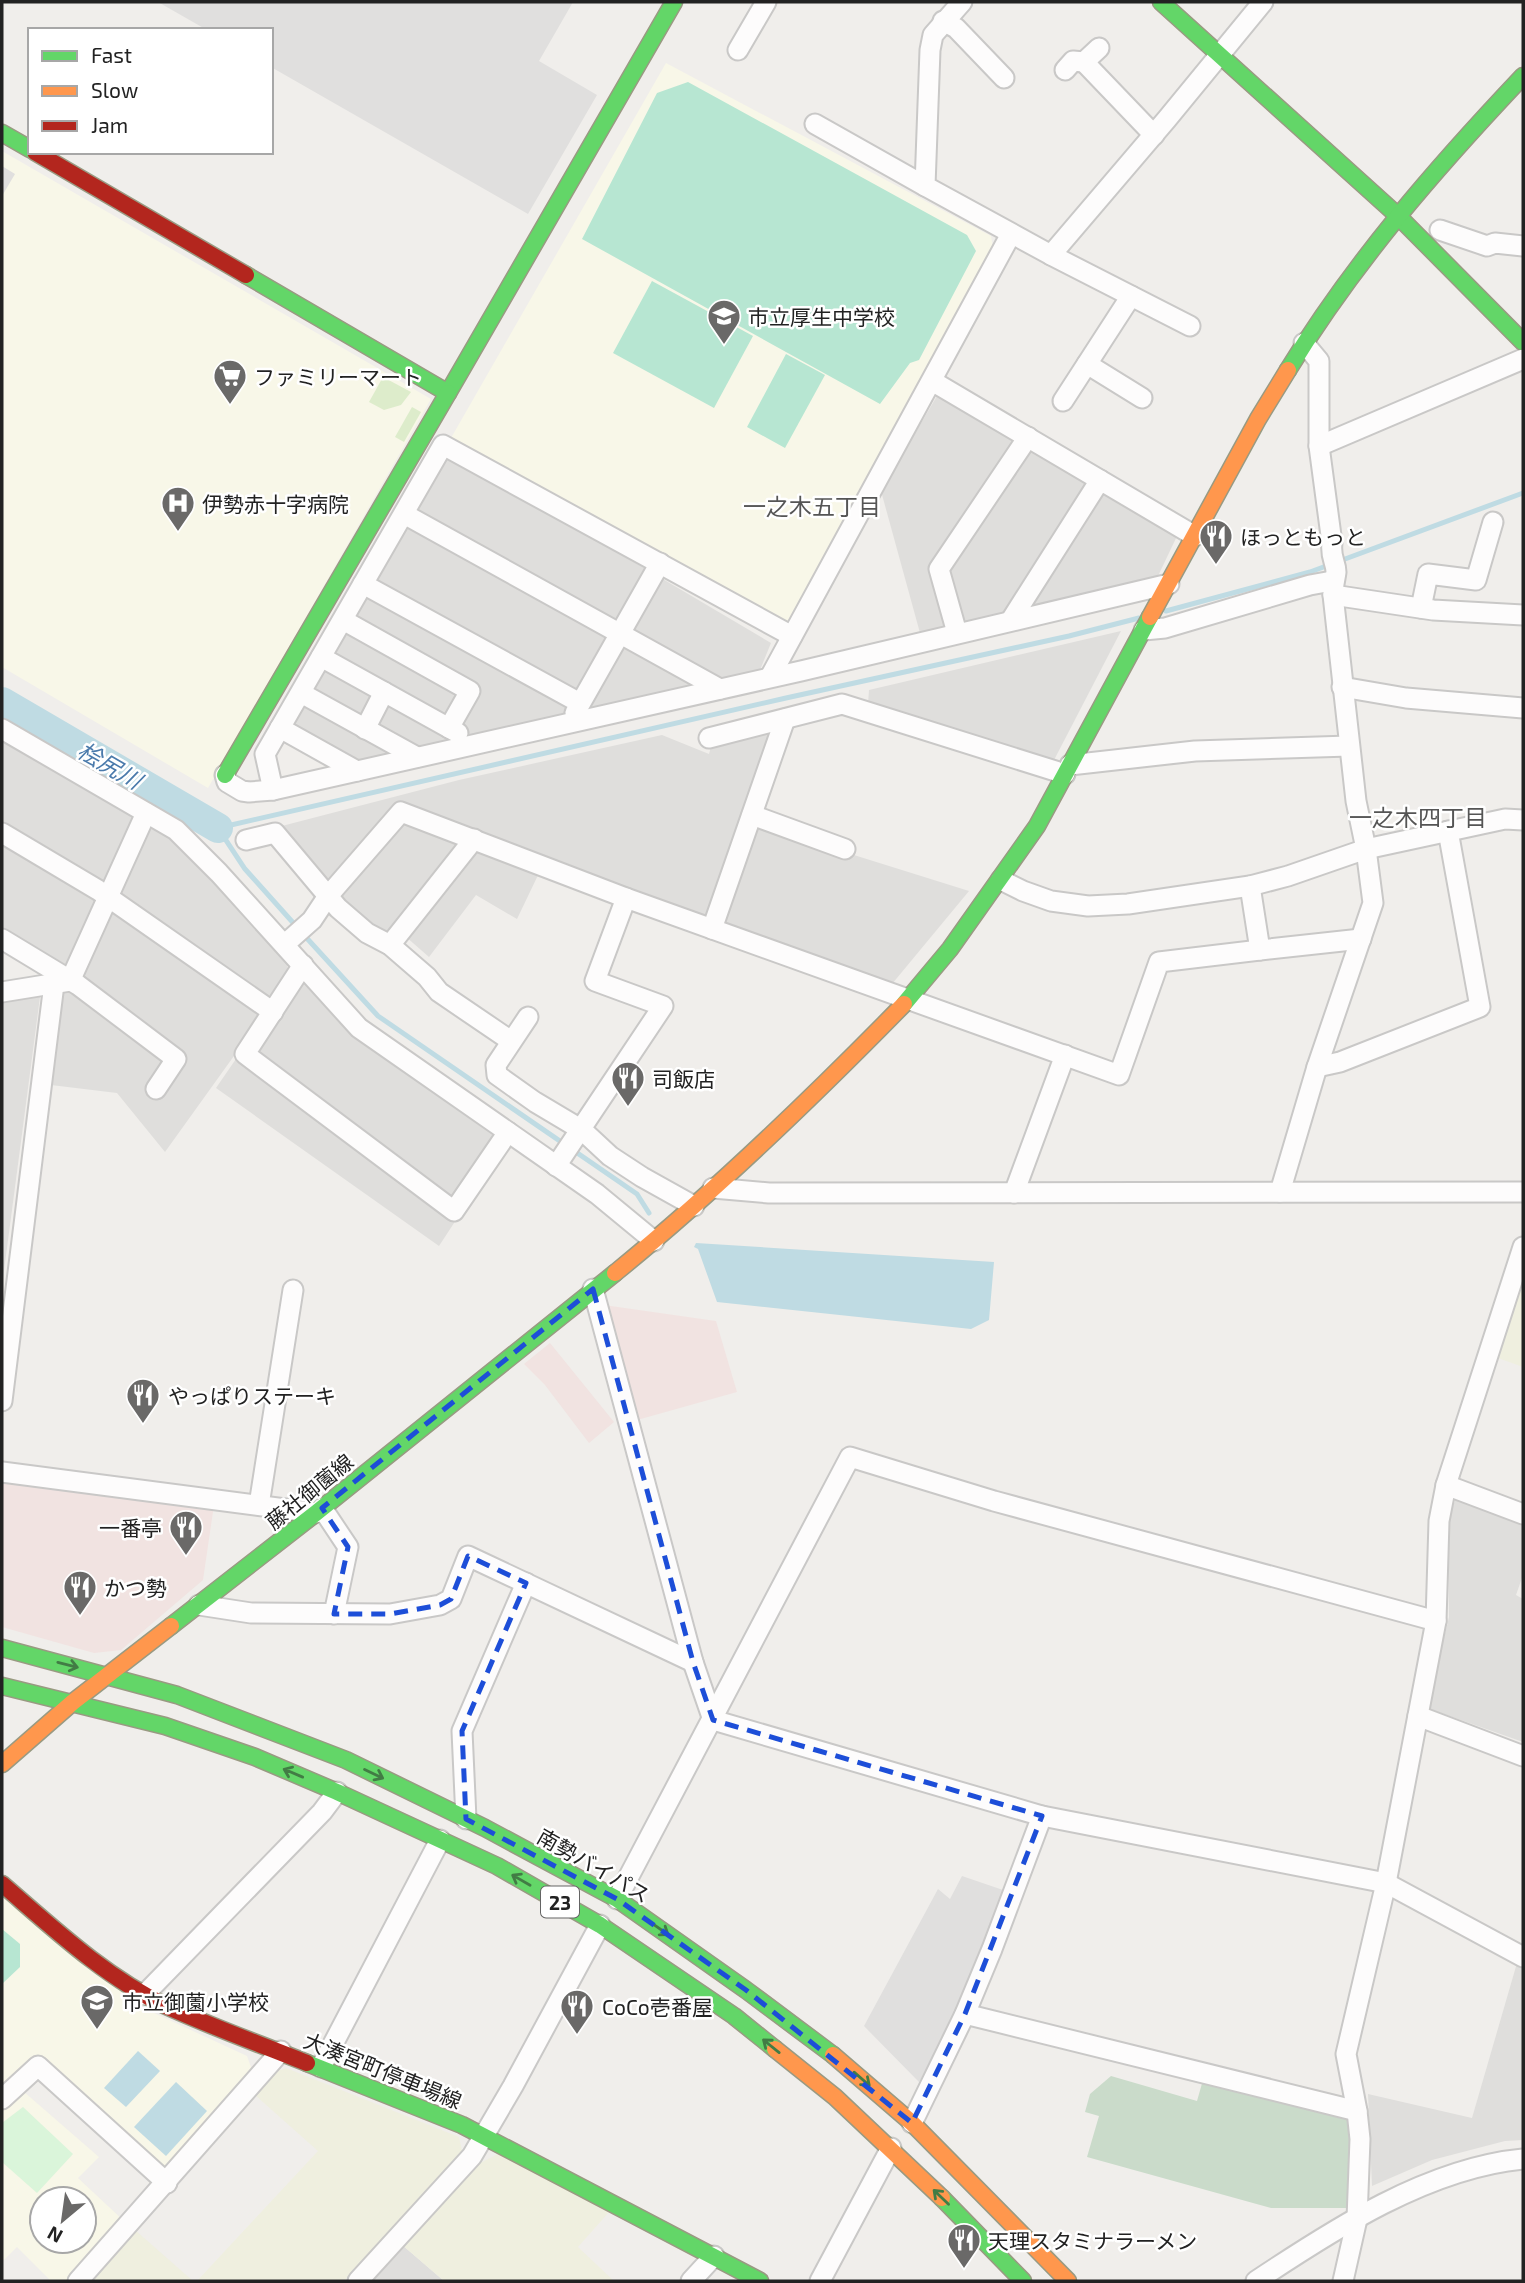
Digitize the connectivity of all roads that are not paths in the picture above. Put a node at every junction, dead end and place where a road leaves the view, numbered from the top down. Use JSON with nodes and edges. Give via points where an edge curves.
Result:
{"nodes":[{"id":1,"x":674,"y":2,"type":"edge"},
{"id":2,"x":766,"y":2,"type":"edge"},
{"id":3,"x":962,"y":2,"type":"edge"},
{"id":4,"x":1161,"y":2,"type":"edge"},
{"id":5,"x":1263,"y":2,"type":"edge"},
{"id":6,"x":943,"y":21,"type":"junction"},
{"id":7,"x":738,"y":50,"type":"dead end"},
{"id":8,"x":1219,"y":55,"type":"junction"},
{"id":9,"x":1065,"y":71,"type":"dead end"},
{"id":10,"x":1523,"y":76,"type":"edge"},
{"id":11,"x":1004,"y":78,"type":"dead end"},
{"id":12,"x":815,"y":124,"type":"dead end"},
{"id":13,"x":2,"y":133,"type":"edge"},
{"id":14,"x":1154,"y":135,"type":"junction"},
{"id":15,"x":28,"y":148,"type":"edge"},
{"id":16,"x":38,"y":154,"type":"edge"},
{"id":17,"x":925,"y":186,"type":"junction"},
{"id":18,"x":1397,"y":215,"type":"junction"},
{"id":19,"x":1440,"y":230,"type":"dead end"},
{"id":20,"x":1012,"y":234,"type":"junction"},
{"id":21,"x":1523,"y":246,"type":"edge"},
{"id":22,"x":1051,"y":255,"type":"junction"},
{"id":23,"x":1131,"y":296,"type":"junction"},
{"id":24,"x":1190,"y":326,"type":"dead end"},
{"id":25,"x":1523,"y":342,"type":"edge"},
{"id":26,"x":1304,"y":344,"type":"junction"},
{"id":27,"x":1523,"y":359,"type":"edge"},
{"id":28,"x":1087,"y":365,"type":"junction"},
{"id":29,"x":932,"y":381,"type":"junction"},
{"id":30,"x":448,"y":393,"type":"junction"},
{"id":31,"x":1142,"y":398,"type":"dead end"},
{"id":32,"x":1063,"y":401,"type":"dead end"},
{"id":33,"x":1027,"y":437,"type":"junction"},
{"id":34,"x":1319,"y":446,"type":"junction"},
{"id":35,"x":1100,"y":480,"type":"junction"},
{"id":36,"x":404,"y":514,"type":"junction"},
{"id":37,"x":1493,"y":522,"type":"dead end"},
{"id":38,"x":1195,"y":536,"type":"junction"},
{"id":39,"x":660,"y":563,"type":"junction"},
{"id":40,"x":1333,"y":575,"type":"junction"},
{"id":41,"x":363,"y":584,"type":"junction"},
{"id":42,"x":1165,"y":592,"type":"junction"},
{"id":43,"x":1421,"y":608,"type":"junction"},
{"id":44,"x":1523,"y":615,"type":"edge"},
{"id":45,"x":1011,"y":620,"type":"junction"},
{"id":46,"x":343,"y":621,"type":"junction"},
{"id":47,"x":1145,"y":628,"type":"junction"},
{"id":48,"x":957,"y":633,"type":"junction"},
{"id":49,"x":620,"y":634,"type":"junction"},
{"id":50,"x":792,"y":636,"type":"junction"},
{"id":51,"x":321,"y":657,"type":"junction"},
{"id":52,"x":770,"y":677,"type":"junction"},
{"id":53,"x":1342,"y":687,"type":"junction"},
{"id":54,"x":720,"y":689,"type":"junction"},
{"id":55,"x":384,"y":692,"type":"junction"},
{"id":56,"x":300,"y":693,"type":"junction"},
{"id":57,"x":580,"y":703,"type":"junction"},
{"id":58,"x":1523,"y":708,"type":"edge"},
{"id":59,"x":785,"y":719,"type":"junction"},
{"id":60,"x":569,"y":723,"type":"junction"},
{"id":61,"x":449,"y":728,"type":"junction"},
{"id":62,"x":2,"y":729,"type":"edge"},
{"id":63,"x":280,"y":729,"type":"junction"},
{"id":64,"x":365,"y":729,"type":"junction"},
{"id":65,"x":709,"y":738,"type":"dead end"},
{"id":66,"x":477,"y":744,"type":"junction"},
{"id":67,"x":1349,"y":746,"type":"junction"},
{"id":68,"x":417,"y":758,"type":"junction"},
{"id":69,"x":1068,"y":770,"type":"junction"},
{"id":70,"x":357,"y":771,"type":"junction"},
{"id":71,"x":225,"y":775,"type":"joint"},
{"id":72,"x":273,"y":790,"type":"junction"},
{"id":73,"x":146,"y":813,"type":"junction"},
{"id":74,"x":752,"y":815,"type":"junction"},
{"id":75,"x":1523,"y":820,"type":"edge"},
{"id":76,"x":1448,"y":831,"type":"junction"},
{"id":77,"x":2,"y":833,"type":"edge"},
{"id":78,"x":474,"y":839,"type":"junction"},
{"id":79,"x":246,"y":840,"type":"dead end"},
{"id":80,"x":845,"y":849,"type":"dead end"},
{"id":81,"x":1366,"y":849,"type":"junction"},
{"id":82,"x":1001,"y":880,"type":"junction"},
{"id":83,"x":1250,"y":886,"type":"junction"},
{"id":84,"x":328,"y":896,"type":"junction"},
{"id":85,"x":108,"y":898,"type":"junction"},
{"id":86,"x":625,"y":898,"type":"junction"},
{"id":87,"x":712,"y":929,"type":"junction"},
{"id":88,"x":2,"y":939,"type":"edge"},
{"id":89,"x":290,"y":939,"type":"junction"},
{"id":90,"x":1361,"y":939,"type":"junction"},
{"id":91,"x":390,"y":945,"type":"junction"},
{"id":92,"x":1260,"y":950,"type":"junction"},
{"id":93,"x":303,"y":965,"type":"junction"},
{"id":94,"x":62,"y":983,"type":"junction"},
{"id":95,"x":2,"y":992,"type":"edge"},
{"id":96,"x":908,"y":998,"type":"junction"},
{"id":97,"x":273,"y":1012,"type":"junction"},
{"id":98,"x":527,"y":1017,"type":"dead end"},
{"id":99,"x":511,"y":1041,"type":"junction"},
{"id":100,"x":1065,"y":1055,"type":"junction"},
{"id":101,"x":1317,"y":1067,"type":"junction"},
{"id":102,"x":156,"y":1089,"type":"dead end"},
{"id":103,"x":508,"y":1132,"type":"junction"},
{"id":104,"x":580,"y":1133,"type":"junction"},
{"id":105,"x":558,"y":1163,"type":"junction"},
{"id":106,"x":713,"y":1188,"type":"junction"},
{"id":107,"x":1280,"y":1192,"type":"junction"},
{"id":108,"x":1523,"y":1192,"type":"edge"},
{"id":109,"x":1014,"y":1193,"type":"junction"},
{"id":110,"x":695,"y":1206,"type":"junction"},
{"id":111,"x":654,"y":1241,"type":"junction"},
{"id":112,"x":1523,"y":1247,"type":"edge"},
{"id":113,"x":593,"y":1289,"type":"junction"},
{"id":114,"x":293,"y":1290,"type":"dead end"},
{"id":115,"x":2,"y":1401,"type":"edge"},
{"id":116,"x":2,"y":1472,"type":"edge"},
{"id":117,"x":1446,"y":1485,"type":"junction"},
{"id":118,"x":259,"y":1505,"type":"junction"},
{"id":119,"x":319,"y":1511,"type":"junction"},
{"id":120,"x":1523,"y":1514,"type":"edge"},
{"id":121,"x":526,"y":1583,"type":"junction"},
{"id":122,"x":199,"y":1605,"type":"junction"},
{"id":123,"x":334,"y":1614,"type":"junction"},
{"id":124,"x":1436,"y":1621,"type":"junction"},
{"id":125,"x":2,"y":1648,"type":"edge"},
{"id":126,"x":692,"y":1662,"type":"junction"},
{"id":127,"x":109,"y":1675,"type":"junction"},
{"id":128,"x":2,"y":1686,"type":"edge"},
{"id":129,"x":73,"y":1702,"type":"junction"},
{"id":130,"x":1418,"y":1716,"type":"junction"},
{"id":131,"x":713,"y":1720,"type":"junction"},
{"id":132,"x":1523,"y":1756,"type":"edge"},
{"id":133,"x":2,"y":1764,"type":"edge"},
{"id":134,"x":337,"y":1792,"type":"junction"},
{"id":135,"x":1042,"y":1816,"type":"junction"},
{"id":136,"x":466,"y":1819,"type":"junction"},
{"id":137,"x":440,"y":1840,"type":"junction"},
{"id":138,"x":1386,"y":1883,"type":"junction"},
{"id":139,"x":2,"y":1884,"type":"edge"},
{"id":140,"x":617,"y":1899,"type":"junction"},
{"id":141,"x":600,"y":1926,"type":"junction"},
{"id":142,"x":1523,"y":1957,"type":"edge"},
{"id":143,"x":145,"y":1995,"type":"junction"},
{"id":144,"x":965,"y":2014,"type":"junction"},
{"id":145,"x":281,"y":2051,"type":"junction"},
{"id":146,"x":321,"y":2067,"type":"junction"},
{"id":147,"x":2,"y":2099,"type":"edge"},
{"id":148,"x":1357,"y":2111,"type":"junction"},
{"id":149,"x":912,"y":2123,"type":"junction"},
{"id":150,"x":485,"y":2136,"type":"junction"},
{"id":151,"x":891,"y":2148,"type":"junction"},
{"id":152,"x":1523,"y":2159,"type":"edge"},
{"id":153,"x":167,"y":2183,"type":"junction"},
{"id":154,"x":1357,"y":2218,"type":"junction"},
{"id":155,"x":714,"y":2256,"type":"junction"},
{"id":156,"x":370,"y":2277,"type":"edge"},
{"id":157,"x":78,"y":2281,"type":"edge"},
{"id":158,"x":691,"y":2281,"type":"edge"},
{"id":159,"x":760,"y":2281,"type":"edge"},
{"id":160,"x":820,"y":2281,"type":"edge"},
{"id":161,"x":1023,"y":2281,"type":"edge"},
{"id":162,"x":1068,"y":2281,"type":"edge"},
{"id":163,"x":1255,"y":2281,"type":"edge"},
{"id":164,"x":1343,"y":2281,"type":"edge"}],
"edges":[{"from":1,"to":30,"type":"main road"},
{"from":2,"to":7,"type":"street"},
{"from":3,"to":6,"type":"street"},
{"from":4,"to":8,"type":"main road"},
{"from":5,"to":8,"type":"street"},
{"from":6,"to":11,"type":"street","via":[[956,28]]},
{"from":6,"to":17,"type":"street","via":[[930,50]]},
{"from":8,"to":14,"type":"street"},
{"from":8,"to":18,"type":"main road"},
{"from":9,"to":14,"type":"street","via":[[1073,61],[1092,55]]},
{"from":10,"to":18,"type":"main road","name":"藤社御薗線"},
{"from":12,"to":17,"type":"street"},
{"from":13,"to":15,"type":"main road"},
{"from":14,"to":22,"type":"street"},
{"from":16,"to":30,"type":"main road"},
{"from":17,"to":20,"type":"street"},
{"from":18,"to":25,"type":"main road"},
{"from":18,"to":26,"type":"main road","name":"藤社御薗線"},
{"from":19,"to":21,"type":"street","via":[[1487,246]]},
{"from":20,"to":22,"type":"street"},
{"from":20,"to":29,"type":"street"},
{"from":22,"to":23,"type":"street"},
{"from":23,"to":24,"type":"street"},
{"from":23,"to":28,"type":"street"},
{"from":26,"to":34,"type":"street","via":[[1319,361]]},
{"from":26,"to":38,"type":"main road","name":"藤社御薗線"},
{"from":27,"to":34,"type":"street"},
{"from":28,"to":31,"type":"street"},
{"from":28,"to":32,"type":"street"},
{"from":29,"to":33,"type":"street"},
{"from":29,"to":50,"type":"street"},
{"from":30,"to":71,"type":"main road"},
{"from":33,"to":35,"type":"street"},
{"from":33,"to":48,"type":"street","via":[[939,569]]},
{"from":34,"to":40,"type":"street"},
{"from":35,"to":38,"type":"street"},
{"from":35,"to":45,"type":"street"},
{"from":36,"to":39,"type":"street","via":[[443,444]]},
{"from":36,"to":41,"type":"street"},
{"from":36,"to":49,"type":"street"},
{"from":37,"to":43,"type":"street","via":[[1476,580],[1428,574]]},
{"from":38,"to":42,"type":"main road","name":"藤社御薗線"},
{"from":39,"to":49,"type":"street"},
{"from":39,"to":50,"type":"street"},
{"from":40,"to":43,"type":"street"},
{"from":40,"to":47,"type":"street","via":[[1165,628]]},
{"from":40,"to":53,"type":"street"},
{"from":41,"to":46,"type":"street"},
{"from":41,"to":57,"type":"street"},
{"from":42,"to":45,"type":"street"},
{"from":42,"to":47,"type":"main road","name":"藤社御薗線"},
{"from":43,"to":44,"type":"street"},
{"from":45,"to":48,"type":"street"},
{"from":46,"to":51,"type":"street"},
{"from":46,"to":61,"type":"street","via":[[470,691]]},
{"from":47,"to":69,"type":"main road","name":"藤社御薗線"},
{"from":48,"to":52,"type":"street"},
{"from":49,"to":54,"type":"street"},
{"from":49,"to":57,"type":"street"},
{"from":50,"to":52,"type":"street"},
{"from":51,"to":55,"type":"street"},
{"from":51,"to":56,"type":"street"},
{"from":52,"to":54,"type":"street"},
{"from":53,"to":58,"type":"street","via":[[1406,698]]},
{"from":53,"to":67,"type":"street"},
{"from":54,"to":60,"type":"street"},
{"from":55,"to":61,"type":"street"},
{"from":55,"to":64,"type":"street"},
{"from":56,"to":63,"type":"street"},
{"from":56,"to":64,"type":"street"},
{"from":57,"to":60,"type":"street"},
{"from":59,"to":65,"type":"street"},
{"from":59,"to":69,"type":"street","via":[[842,704]]},
{"from":59,"to":74,"type":"street"},
{"from":60,"to":66,"type":"street"},
{"from":61,"to":66,"type":"street"},
{"from":62,"to":73,"type":"street"},
{"from":63,"to":70,"type":"street"},
{"from":63,"to":72,"type":"street","via":[[265,754]]},
{"from":64,"to":68,"type":"street"},
{"from":66,"to":68,"type":"street"},
{"from":67,"to":69,"type":"street","via":[[1195,751]]},
{"from":67,"to":81,"type":"street"},
{"from":68,"to":70,"type":"street"},
{"from":69,"to":82,"type":"main road","name":"藤社御薗線"},
{"from":70,"to":72,"type":"street"},
{"from":71,"to":72,"type":"street","via":[[227,782],[242,791]]},
{"from":73,"to":85,"type":"street"},
{"from":73,"to":89,"type":"street","via":[[186,839]]},
{"from":74,"to":80,"type":"street"},
{"from":74,"to":87,"type":"street"},
{"from":75,"to":76,"type":"street","via":[[1505,819]]},
{"from":76,"to":81,"type":"street"},
{"from":76,"to":101,"type":"street","via":[[1480,1007]]},
{"from":77,"to":85,"type":"street"},
{"from":78,"to":84,"type":"street","via":[[401,812]]},
{"from":78,"to":86,"type":"street"},
{"from":78,"to":91,"type":"street"},
{"from":79,"to":84,"type":"street","via":[[275,833]]},
{"from":81,"to":83,"type":"street"},
{"from":81,"to":90,"type":"street","via":[[1373,903]]},
{"from":82,"to":83,"type":"street","via":[[1051,901],[1088,906]]},
{"from":82,"to":96,"type":"main road","name":"藤社御薗線"},
{"from":83,"to":92,"type":"street"},
{"from":84,"to":89,"type":"street","via":[[312,920]]},
{"from":84,"to":91,"type":"street","via":[[366,933]]},
{"from":85,"to":94,"type":"street"},
{"from":85,"to":97,"type":"street"},
{"from":86,"to":87,"type":"street"},
{"from":86,"to":104,"type":"street","via":[[595,981],[663,1006]]},
{"from":87,"to":96,"type":"street"},
{"from":88,"to":94,"type":"street"},
{"from":89,"to":93,"type":"street"},
{"from":90,"to":92,"type":"street"},
{"from":90,"to":101,"type":"street"},
{"from":91,"to":99,"type":"street","via":[[439,992]]},
{"from":92,"to":100,"type":"street","via":[[1159,962],[1119,1075]]},
{"from":93,"to":97,"type":"street"},
{"from":93,"to":103,"type":"street","via":[[359,1028]]},
{"from":94,"to":95,"type":"street"},
{"from":94,"to":102,"type":"street","via":[[176,1059]]},
{"from":94,"to":115,"type":"street"},
{"from":96,"to":100,"type":"street"},
{"from":96,"to":106,"type":"main road","name":"藤社御薗線"},
{"from":97,"to":103,"type":"street","via":[[245,1054],[454,1211]]},
{"from":98,"to":99,"type":"street"},
{"from":99,"to":104,"type":"street","via":[[496,1065],[497,1075]]},
{"from":100,"to":109,"type":"street"},
{"from":101,"to":107,"type":"street"},
{"from":103,"to":105,"type":"street"},
{"from":104,"to":105,"type":"street"},
{"from":104,"to":110,"type":"street"},
{"from":105,"to":111,"type":"street"},
{"from":106,"to":109,"type":"street","via":[[769,1193]]},
{"from":106,"to":110,"type":"main road","name":"藤社御薗線"},
{"from":107,"to":108,"type":"street"},
{"from":107,"to":109,"type":"street"},
{"from":110,"to":111,"type":"main road","name":"藤社御薗線"},
{"from":111,"to":113,"type":"main road","name":"藤社御薗線"},
{"from":112,"to":117,"type":"street"},
{"from":113,"to":119,"type":"main road","name":"藤社御薗線"},
{"from":113,"to":126,"type":"street"},
{"from":114,"to":118,"type":"street"},
{"from":116,"to":118,"type":"street"},
{"from":117,"to":120,"type":"street"},
{"from":117,"to":124,"type":"street","via":[[1439,1521]]},
{"from":118,"to":119,"type":"street"},
{"from":119,"to":122,"type":"main road","name":"藤社御薗線"},
{"from":119,"to":123,"type":"street","via":[[348,1547]]},
{"from":121,"to":123,"type":"street","via":[[468,1556],[451,1599],[440,1605],[390,1614]]},
{"from":121,"to":126,"type":"street"},
{"from":121,"to":136,"type":"street","via":[[462,1731]]},
{"from":122,"to":123,"type":"street","via":[[251,1613]]},
{"from":122,"to":127,"type":"main road","name":"藤社御薗線"},
{"from":124,"to":130,"type":"street"},
{"from":124,"to":131,"type":"street","via":[[994,1501],[850,1457]]},
{"from":125,"to":127,"type":"main road","name":"南勢バイパス","number":"23","one_way":true},
{"from":126,"to":131,"type":"street"},
{"from":127,"to":129,"type":"main road","name":"藤社御薗線"},
{"from":127,"to":136,"type":"main road","name":"南勢バイパス","number":"23","one_way":true,"via":[[177,1695],[346,1760]]},
{"from":128,"to":129,"type":"main road","number":"23"},
{"from":129,"to":133,"type":"main road","name":"藤社御薗線"},
{"from":134,"to":129,"type":"main road","number":"23","one_way":true,"via":[[255,1757]]},
{"from":130,"to":132,"type":"street"},
{"from":130,"to":138,"type":"street"},
{"from":131,"to":135,"type":"street"},
{"from":131,"to":140,"type":"street"},
{"from":134,"to":137,"type":"main road","number":"23"},
{"from":134,"to":143,"type":"street"},
{"from":135,"to":138,"type":"street"},
{"from":135,"to":144,"type":"street"},
{"from":136,"to":140,"type":"main road","name":"南勢バイパス","number":"23"},
{"from":141,"to":137,"type":"main road","number":"23","one_way":true},
{"from":137,"to":146,"type":"street"},
{"from":138,"to":142,"type":"street"},
{"from":138,"to":148,"type":"street","via":[[1346,2054]]},
{"from":139,"to":143,"type":"main road","name":"大湊宮町停車場線","via":[[107,1971]]},
{"from":140,"to":149,"type":"main road","name":"南勢バイパス","number":"23","one_way":true,"via":[[746,1990]]},
{"from":141,"to":150,"type":"street"},
{"from":151,"to":141,"type":"main road","number":"23","one_way":true,"via":[[734,2016]]},
{"from":143,"to":145,"type":"main road","name":"大湊宮町停車場線"},
{"from":144,"to":148,"type":"street"},
{"from":144,"to":149,"type":"street"},
{"from":145,"to":146,"type":"main road","name":"大湊宮町停車場線"},
{"from":145,"to":153,"type":"street"},
{"from":146,"to":150,"type":"main road","name":"大湊宮町停車場線"},
{"from":147,"to":153,"type":"street","via":[[38,2066]]},
{"from":148,"to":154,"type":"street"},
{"from":149,"to":162,"type":"main road","name":"南勢バイパス","number":"23"},
{"from":150,"to":155,"type":"main road","name":"大湊宮町停車場線"},
{"from":150,"to":156,"type":"street"},
{"from":151,"to":160,"type":"street"},
{"from":161,"to":151,"type":"main road","number":"23","one_way":true},
{"from":152,"to":154,"type":"street","via":[[1464,2170]]},
{"from":153,"to":157,"type":"street"},
{"from":154,"to":163,"type":"street"},
{"from":154,"to":164,"type":"street"},
{"from":155,"to":158,"type":"street"},
{"from":155,"to":159,"type":"main road","name":"大湊宮町停車場線"}]}
